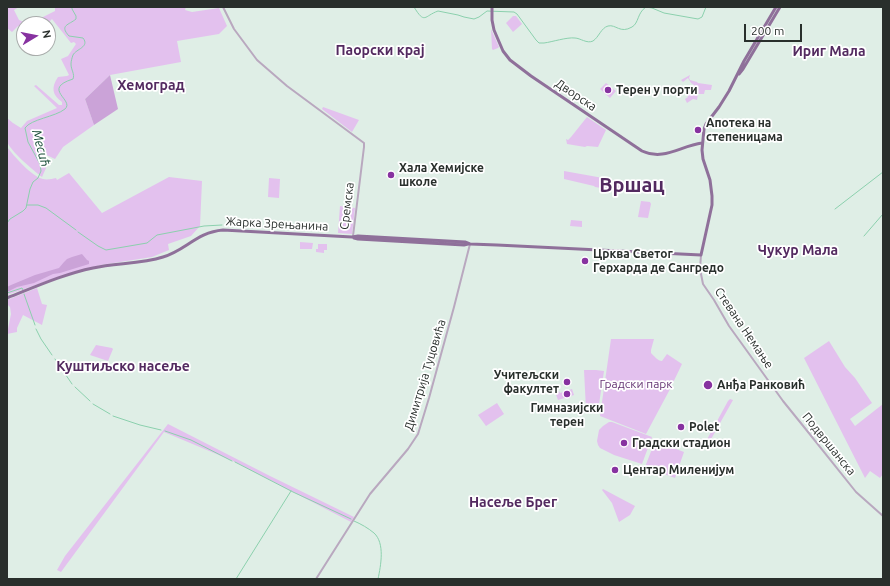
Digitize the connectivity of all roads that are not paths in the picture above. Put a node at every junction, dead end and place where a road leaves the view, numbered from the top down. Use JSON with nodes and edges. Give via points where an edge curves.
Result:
{"nodes":[{"id":1,"x":223,"y":7,"type":"edge"},
{"id":2,"x":776,"y":7,"type":"edge"},
{"id":3,"x":780,"y":7,"type":"edge"},
{"id":4,"x":492,"y":10,"type":"edge"},
{"id":5,"x":738,"y":75,"type":"junction"},
{"id":6,"x":702,"y":143,"type":"junction"},
{"id":7,"x":352,"y":237,"type":"junction"},
{"id":8,"x":470,"y":244,"type":"junction"},
{"id":9,"x":701,"y":255,"type":"junction"},
{"id":10,"x":7,"y":298,"type":"edge"},
{"id":11,"x":767,"y":378,"type":"joint"},
{"id":12,"x":883,"y":516,"type":"edge"},
{"id":13,"x":316,"y":579,"type":"edge"}],
"edges":[{"from":1,"to":7,"type":"street","name":"Сремска","via":[[234,29],[257,60],[364,144]]},
{"from":2,"to":5,"type":"main road"},
{"from":3,"to":5,"type":"main road"},
{"from":4,"to":6,"type":"main road","name":"Дворска","via":[[494,30],[510,60],[645,153],[668,154]]},
{"from":5,"to":6,"type":"main road","name":"Стевана Немање","via":[[720,107],[706,124]]},
{"from":6,"to":9,"type":"main road","name":"Стевана Немање","via":[[702,155],[710,180],[712,205]]},
{"from":7,"to":8,"type":"main road","name":"Жарка Зрењанина","via":[[381,241]]},
{"from":7,"to":10,"type":"main road","name":"Жарка Зрењанина","via":[[214,231],[158,259],[85,270]]},
{"from":8,"to":9,"type":"main road","name":"Жарка Зрењанина"},
{"from":8,"to":13,"type":"street","name":"Димитрија Туцовића","via":[[418,434],[370,494]]},
{"from":9,"to":11,"type":"street","name":"Стевана Немање","via":[[703,284],[729,326]]},
{"from":11,"to":12,"type":"street","name":"Подвршанска","via":[[856,492]]}]}
